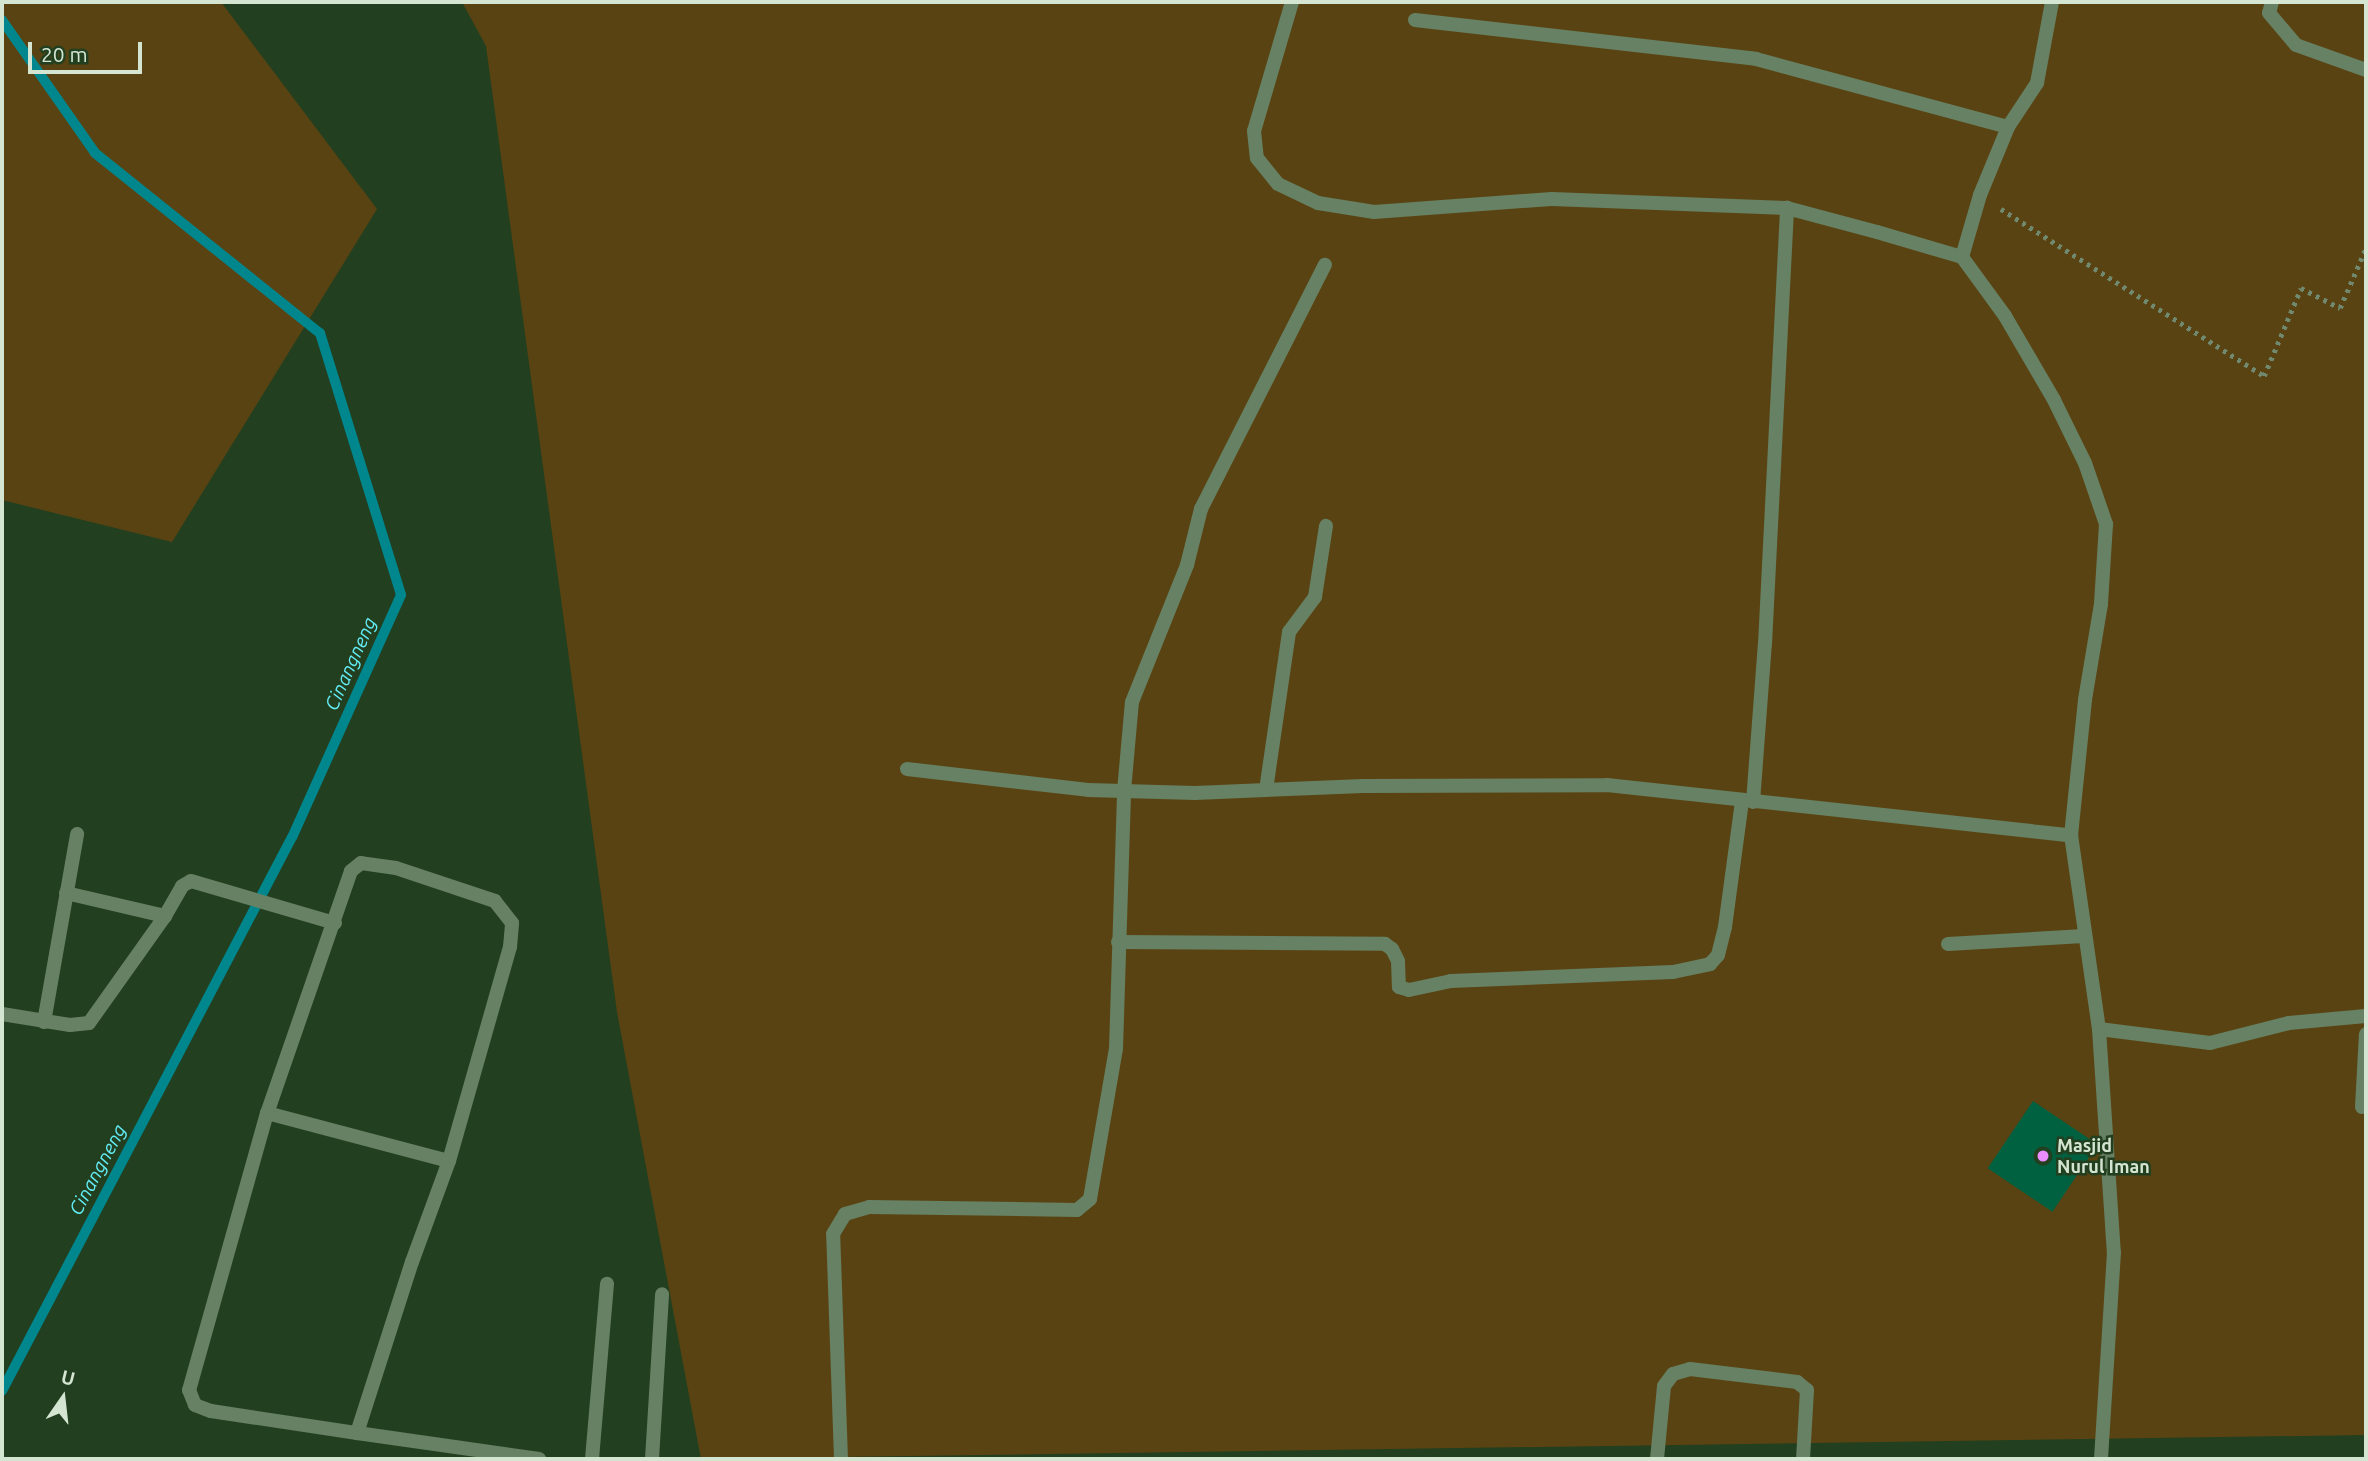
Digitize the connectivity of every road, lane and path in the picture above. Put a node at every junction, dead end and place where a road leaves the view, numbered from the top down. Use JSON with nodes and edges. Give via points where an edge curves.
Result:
{"nodes":[{"id":1,"x":1292,"y":2,"type":"edge"},
{"id":2,"x":2052,"y":2,"type":"edge"},
{"id":3,"x":2272,"y":2,"type":"edge"},
{"id":4,"x":1415,"y":20,"type":"dead end"},
{"id":5,"x":2366,"y":70,"type":"edge"},
{"id":6,"x":2008,"y":127,"type":"junction"},
{"id":7,"x":1980,"y":195,"type":"junction"},
{"id":8,"x":1787,"y":208,"type":"junction"},
{"id":9,"x":2366,"y":248,"type":"edge"},
{"id":10,"x":1962,"y":257,"type":"junction"},
{"id":11,"x":1325,"y":265,"type":"dead end"},
{"id":12,"x":1326,"y":526,"type":"dead end"},
{"id":13,"x":907,"y":769,"type":"dead end"},
{"id":14,"x":1266,"y":790,"type":"junction"},
{"id":15,"x":1124,"y":791,"type":"junction"},
{"id":16,"x":1748,"y":802,"type":"junction"},
{"id":17,"x":77,"y":834,"type":"dead end"},
{"id":18,"x":2071,"y":835,"type":"junction"},
{"id":19,"x":66,"y":893,"type":"junction"},
{"id":20,"x":165,"y":916,"type":"junction"},
{"id":21,"x":335,"y":923,"type":"junction"},
{"id":22,"x":2084,"y":936,"type":"junction"},
{"id":23,"x":1118,"y":942,"type":"junction"},
{"id":24,"x":1948,"y":944,"type":"dead end"},
{"id":25,"x":2,"y":1014,"type":"edge"},
{"id":26,"x":2366,"y":1016,"type":"edge"},
{"id":27,"x":44,"y":1022,"type":"junction"},
{"id":28,"x":2099,"y":1029,"type":"junction"},
{"id":29,"x":2366,"y":1034,"type":"edge"},
{"id":30,"x":2362,"y":1107,"type":"dead end"},
{"id":31,"x":267,"y":1113,"type":"junction"},
{"id":32,"x":449,"y":1161,"type":"junction"},
{"id":33,"x":607,"y":1284,"type":"dead end"},
{"id":34,"x":662,"y":1294,"type":"dead end"},
{"id":35,"x":357,"y":1433,"type":"junction"},
{"id":36,"x":539,"y":1459,"type":"edge"},
{"id":37,"x":592,"y":1459,"type":"edge"},
{"id":38,"x":652,"y":1459,"type":"edge"},
{"id":39,"x":841,"y":1459,"type":"edge"},
{"id":40,"x":1657,"y":1459,"type":"edge"},
{"id":41,"x":1803,"y":1459,"type":"edge"},
{"id":42,"x":2101,"y":1459,"type":"edge"}],
"edges":[{"from":1,"to":8,"type":"street","via":[[1254,131],[1257,158],[1278,184],[1318,203],[1374,212],[1552,199]]},
{"from":2,"to":6,"type":"street","via":[[2037,83]]},
{"from":3,"to":5,"type":"street","via":[[2269,13],[2295,45]]},
{"from":4,"to":6,"type":"street","via":[[1756,59]]},
{"from":6,"to":7,"type":"street"},
{"from":7,"to":9,"type":"path","via":[[2264,376],[2301,288],[2340,308]]},
{"from":7,"to":10,"type":"street"},
{"from":8,"to":10,"type":"street"},
{"from":8,"to":16,"type":"street","via":[[1765,643]]},
{"from":10,"to":18,"type":"street","via":[[2005,316],[2054,400],[2085,463],[2106,524],[2101,604],[2085,700]]},
{"from":11,"to":15,"type":"street","via":[[1201,509],[1187,565],[1132,702]]},
{"from":12,"to":14,"type":"street","via":[[1315,597],[1289,632]]},
{"from":13,"to":15,"type":"street"},
{"from":14,"to":15,"type":"street"},
{"from":14,"to":16,"type":"street","via":[[1607,785]]},
{"from":15,"to":23,"type":"street"},
{"from":16,"to":18,"type":"street"},
{"from":16,"to":23,"type":"street","via":[[1725,927],[1718,955],[1710,964],[1673,972],[1451,981],[1409,990],[1399,987],[1398,961],[1385,944]]},
{"from":17,"to":19,"type":"street"},
{"from":18,"to":22,"type":"street"},
{"from":19,"to":20,"type":"street"},
{"from":19,"to":27,"type":"street"},
{"from":20,"to":21,"type":"street","via":[[187,882],[204,883]]},
{"from":20,"to":27,"type":"street","via":[[89,1023]]},
{"from":21,"to":31,"type":"street"},
{"from":21,"to":32,"type":"street","via":[[351,871],[362,863],[396,868],[495,901],[512,923],[510,947]]},
{"from":22,"to":24,"type":"street"},
{"from":22,"to":28,"type":"street"},
{"from":23,"to":39,"type":"street","via":[[1116,1049],[1090,1199],[1077,1210],[869,1207],[845,1214],[834,1234]]},
{"from":25,"to":27,"type":"street"},
{"from":26,"to":28,"type":"street","via":[[2288,1023],[2210,1043]]},
{"from":28,"to":42,"type":"street","via":[[2115,1252]]},
{"from":29,"to":30,"type":"street"},
{"from":31,"to":32,"type":"street"},
{"from":31,"to":35,"type":"street","via":[[189,1390],[195,1405],[211,1411]]},
{"from":32,"to":35,"type":"street"},
{"from":33,"to":37,"type":"street"},
{"from":34,"to":38,"type":"street"},
{"from":35,"to":36,"type":"street"},
{"from":40,"to":41,"type":"street","via":[[1664,1386],[1673,1374],[1690,1368],[1797,1382],[1807,1390]]}]}
